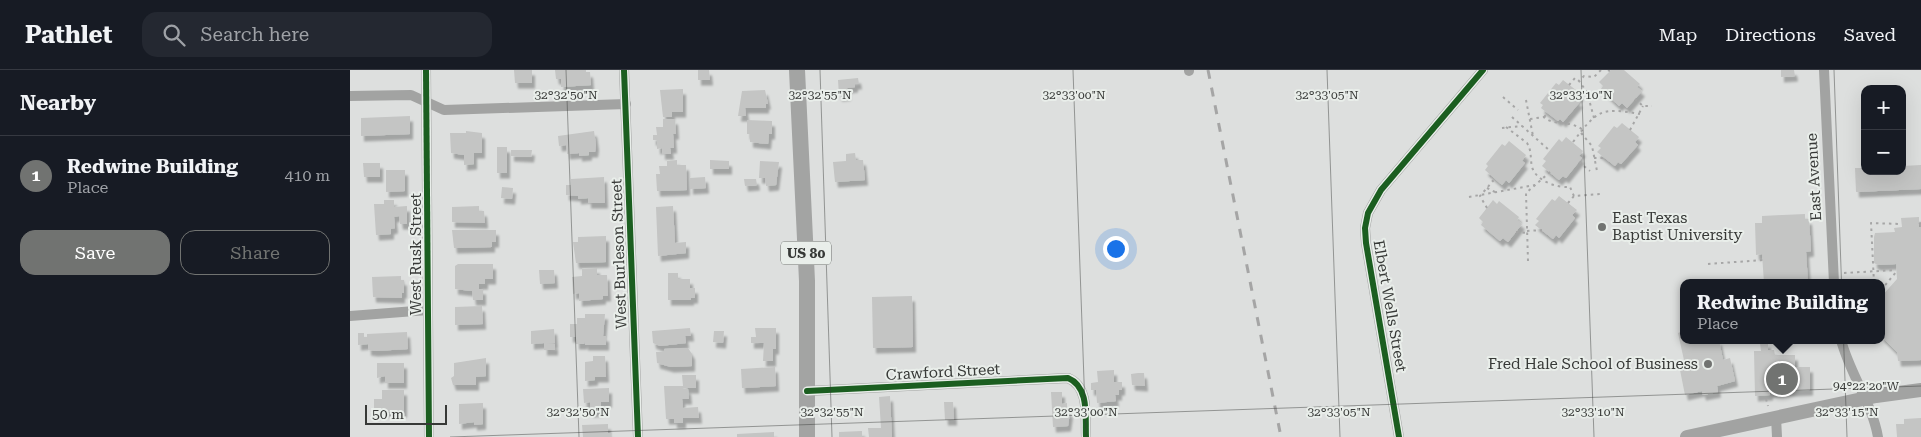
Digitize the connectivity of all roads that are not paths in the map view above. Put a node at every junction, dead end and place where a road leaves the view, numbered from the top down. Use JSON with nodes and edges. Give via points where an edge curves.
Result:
{"nodes":[{"id":1,"x":426,"y":70,"type":"edge"},
{"id":2,"x":624,"y":70,"type":"edge"},
{"id":3,"x":797,"y":70,"type":"edge"},
{"id":4,"x":1483,"y":70,"type":"edge"},
{"id":5,"x":1824,"y":70,"type":"edge"},
{"id":6,"x":350,"y":96,"type":"edge"},
{"id":7,"x":427,"y":101,"type":"junction"},
{"id":8,"x":626,"y":104,"type":"junction"},
{"id":9,"x":1833,"y":278,"type":"edge"},
{"id":10,"x":428,"y":310,"type":"junction"},
{"id":11,"x":350,"y":316,"type":"edge"},
{"id":12,"x":1842,"y":344,"type":"edge"},
{"id":13,"x":807,"y":390,"type":"junction"},
{"id":14,"x":1921,"y":390,"type":"edge"},
{"id":15,"x":1864,"y":399,"type":"junction"},
{"id":16,"x":1772,"y":412,"type":"junction"},
{"id":17,"x":428,"y":437,"type":"edge"},
{"id":18,"x":638,"y":437,"type":"edge"},
{"id":19,"x":807,"y":437,"type":"edge"},
{"id":20,"x":1086,"y":437,"type":"edge"},
{"id":21,"x":1399,"y":437,"type":"edge"},
{"id":22,"x":1688,"y":437,"type":"edge"},
{"id":23,"x":1777,"y":437,"type":"edge"},
{"id":24,"x":1878,"y":437,"type":"edge"}],
"edges":[{"from":1,"to":7,"type":"street","name":"West Rusk Street"},
{"from":2,"to":8,"type":"street","name":"West Burleson Street"},
{"from":3,"to":13,"type":"highway","number":"US 80","via":[[806,264]]},
{"from":4,"to":21,"type":"street","name":"Elbert Wells Street","via":[[1392,175],[1370,206],[1366,220],[1366,243]]},
{"from":5,"to":9,"type":"street","name":"East Avenue"},
{"from":6,"to":7,"type":"street","via":[[411,95]]},
{"from":7,"to":8,"type":"street","via":[[444,110]]},
{"from":7,"to":10,"type":"street","name":"West Rusk Street"},
{"from":8,"to":18,"type":"street","name":"West Burleson Street"},
{"from":10,"to":11,"type":"street"},
{"from":10,"to":17,"type":"street","name":"West Rusk Street"},
{"from":12,"to":15,"type":"street"},
{"from":13,"to":19,"type":"highway","number":"US 80"},
{"from":13,"to":20,"type":"street","name":"Crawford Street","via":[[1068,378],[1078,384],[1084,399]]},
{"from":14,"to":15,"type":"main road"},
{"from":15,"to":16,"type":"main road"},
{"from":15,"to":24,"type":"street"},
{"from":16,"to":22,"type":"main road"},
{"from":16,"to":23,"type":"street"}]}
